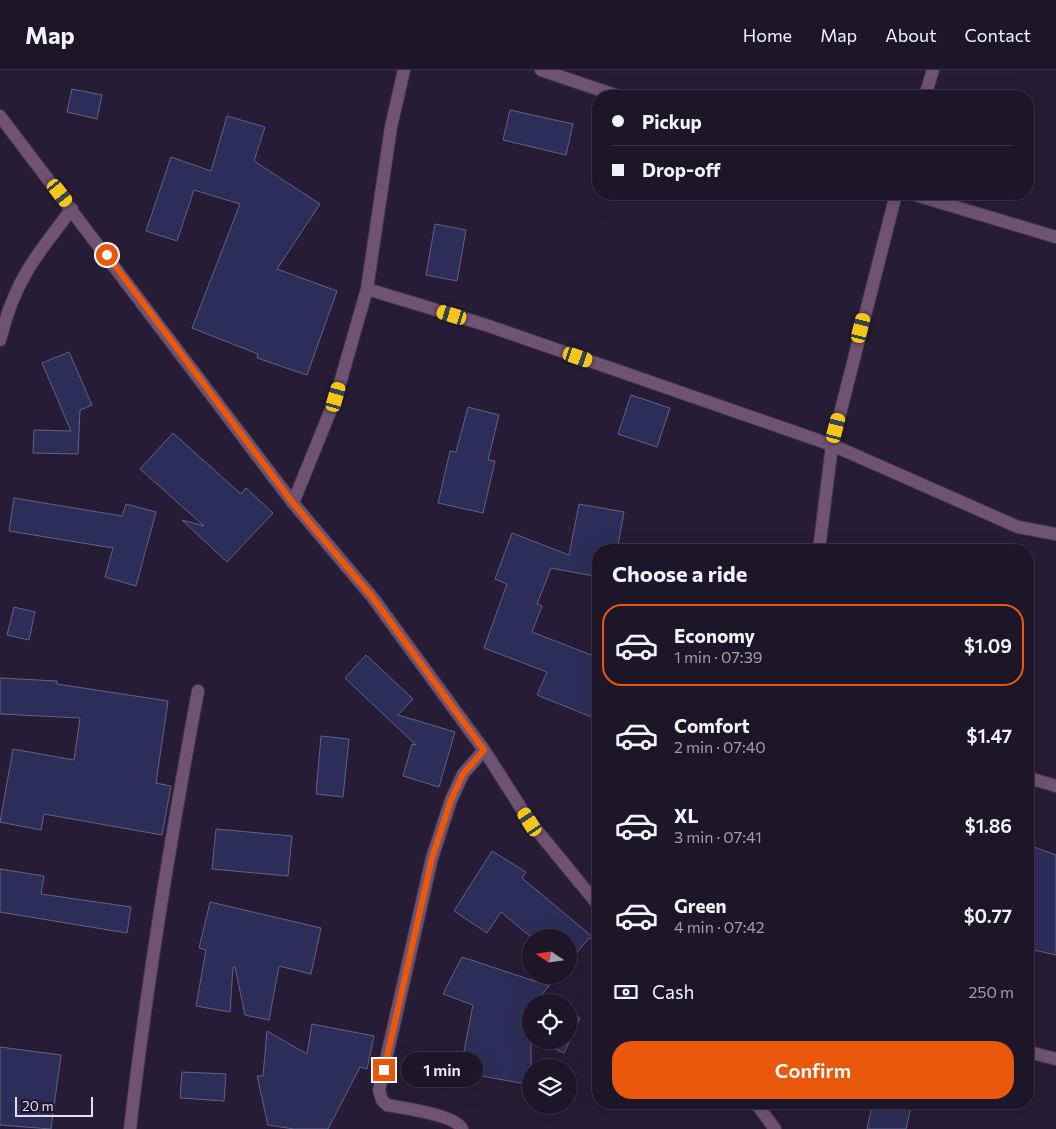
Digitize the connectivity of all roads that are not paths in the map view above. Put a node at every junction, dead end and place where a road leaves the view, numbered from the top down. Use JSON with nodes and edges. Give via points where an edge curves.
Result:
{"nodes":[{"id":1,"x":404,"y":70,"type":"edge"},
{"id":2,"x":541,"y":70,"type":"edge"},
{"id":3,"x":933,"y":70,"type":"edge"},
{"id":4,"x":600,"y":90,"type":"edge"},
{"id":5,"x":927,"y":90,"type":"edge"},
{"id":6,"x":0,"y":116,"type":"edge"},
{"id":7,"x":894,"y":200,"type":"edge"},
{"id":8,"x":932,"y":200,"type":"edge"},
{"id":9,"x":72,"y":209,"type":"junction"},
{"id":10,"x":1056,"y":237,"type":"edge"},
{"id":11,"x":367,"y":289,"type":"junction"},
{"id":12,"x":0,"y":340,"type":"edge"},
{"id":13,"x":832,"y":445,"type":"junction"},
{"id":14,"x":293,"y":503,"type":"junction"},
{"id":15,"x":1056,"y":534,"type":"edge"},
{"id":16,"x":820,"y":544,"type":"edge"},
{"id":17,"x":198,"y":691,"type":"dead end"},
{"id":18,"x":484,"y":750,"type":"junction"},
{"id":19,"x":1034,"y":779,"type":"edge"},
{"id":20,"x":1056,"y":786,"type":"edge"},
{"id":21,"x":592,"y":897,"type":"edge"},
{"id":22,"x":1034,"y":1053,"type":"edge"},
{"id":23,"x":1056,"y":1059,"type":"edge"},
{"id":24,"x":761,"y":1109,"type":"edge"},
{"id":25,"x":130,"y":1129,"type":"edge"},
{"id":26,"x":462,"y":1129,"type":"edge"},
{"id":27,"x":775,"y":1129,"type":"edge"}],
"edges":[{"from":1,"to":11,"type":"street","via":[[391,127]]},
{"from":2,"to":4,"type":"street"},
{"from":3,"to":5,"type":"street"},
{"from":6,"to":9,"type":"street"},
{"from":7,"to":13,"type":"street"},
{"from":8,"to":10,"type":"street"},
{"from":9,"to":12,"type":"street","via":[[29,264],[16,289]]},
{"from":9,"to":14,"type":"street"},
{"from":11,"to":13,"type":"street","via":[[486,325]]},
{"from":11,"to":14,"type":"street","via":[[336,397]]},
{"from":13,"to":15,"type":"street","via":[[1018,527]]},
{"from":13,"to":16,"type":"street"},
{"from":14,"to":18,"type":"street","via":[[373,598]]},
{"from":17,"to":25,"type":"street","via":[[159,915]]},
{"from":18,"to":21,"type":"street","via":[[530,822]]},
{"from":18,"to":26,"type":"street","via":[[463,774],[432,858],[380,1090],[387,1105],[448,1118]]},
{"from":19,"to":20,"type":"street"},
{"from":22,"to":23,"type":"street"},
{"from":24,"to":27,"type":"street"}]}
